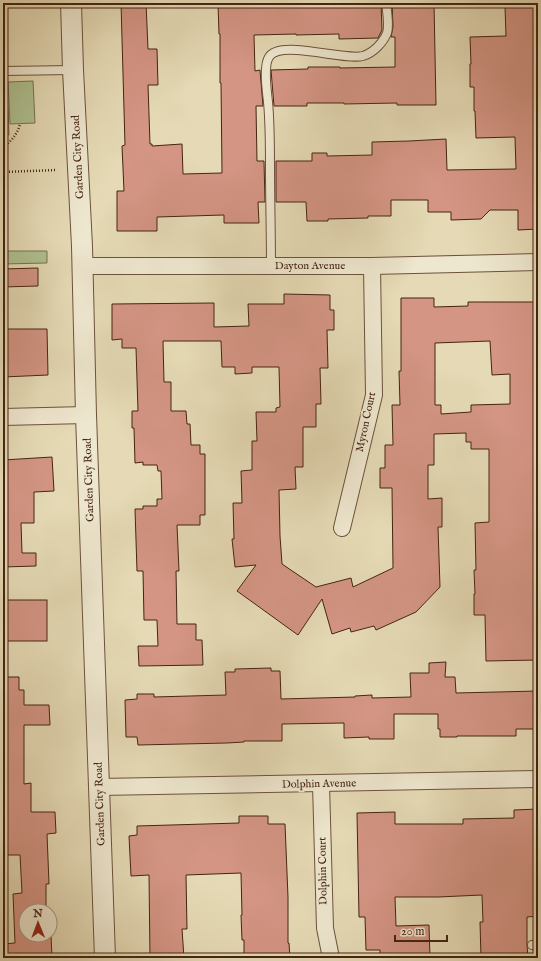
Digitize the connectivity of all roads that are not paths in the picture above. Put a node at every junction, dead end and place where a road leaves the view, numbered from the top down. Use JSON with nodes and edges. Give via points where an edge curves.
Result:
{"nodes":[{"id":1,"x":71,"y":3,"type":"edge"},
{"id":2,"x":386,"y":3,"type":"edge"},
{"id":3,"x":73,"y":70,"type":"junction"},
{"id":4,"x":3,"y":71,"type":"edge"},
{"id":5,"x":538,"y":262,"type":"edge"},
{"id":6,"x":82,"y":266,"type":"junction"},
{"id":7,"x":271,"y":266,"type":"junction"},
{"id":8,"x":372,"y":266,"type":"junction"},
{"id":9,"x":86,"y":415,"type":"junction"},
{"id":10,"x":3,"y":417,"type":"edge"},
{"id":11,"x":342,"y":528,"type":"dead end"},
{"id":12,"x":538,"y":779,"type":"edge"},
{"id":13,"x":321,"y":784,"type":"junction"},
{"id":14,"x":100,"y":787,"type":"junction"},
{"id":15,"x":105,"y":958,"type":"edge"},
{"id":16,"x":331,"y":958,"type":"edge"}],
"edges":[{"from":1,"to":3,"type":"street","name":"Garden City Road"},
{"from":2,"to":7,"type":"lane","via":[[387,32],[382,43],[364,56],[282,50],[273,52],[268,58],[266,79],[269,114]]},
{"from":3,"to":4,"type":"lane"},
{"from":3,"to":6,"type":"street","name":"Garden City Road"},
{"from":5,"to":8,"type":"street","name":"Dayton Avenue"},
{"from":6,"to":7,"type":"street","name":"Dayton Avenue"},
{"from":6,"to":9,"type":"street","name":"Garden City Road"},
{"from":7,"to":8,"type":"street","name":"Dayton Avenue"},
{"from":8,"to":11,"type":"street","name":"Myron Court","via":[[374,396]]},
{"from":9,"to":10,"type":"street"},
{"from":9,"to":14,"type":"street","name":"Garden City Road"},
{"from":12,"to":13,"type":"street","name":"Dolphin Avenue"},
{"from":13,"to":14,"type":"street","name":"Dolphin Avenue"},
{"from":13,"to":16,"type":"street","name":"Dolphin Court","via":[[325,928]]},
{"from":14,"to":15,"type":"street","name":"Garden City Road"}]}
